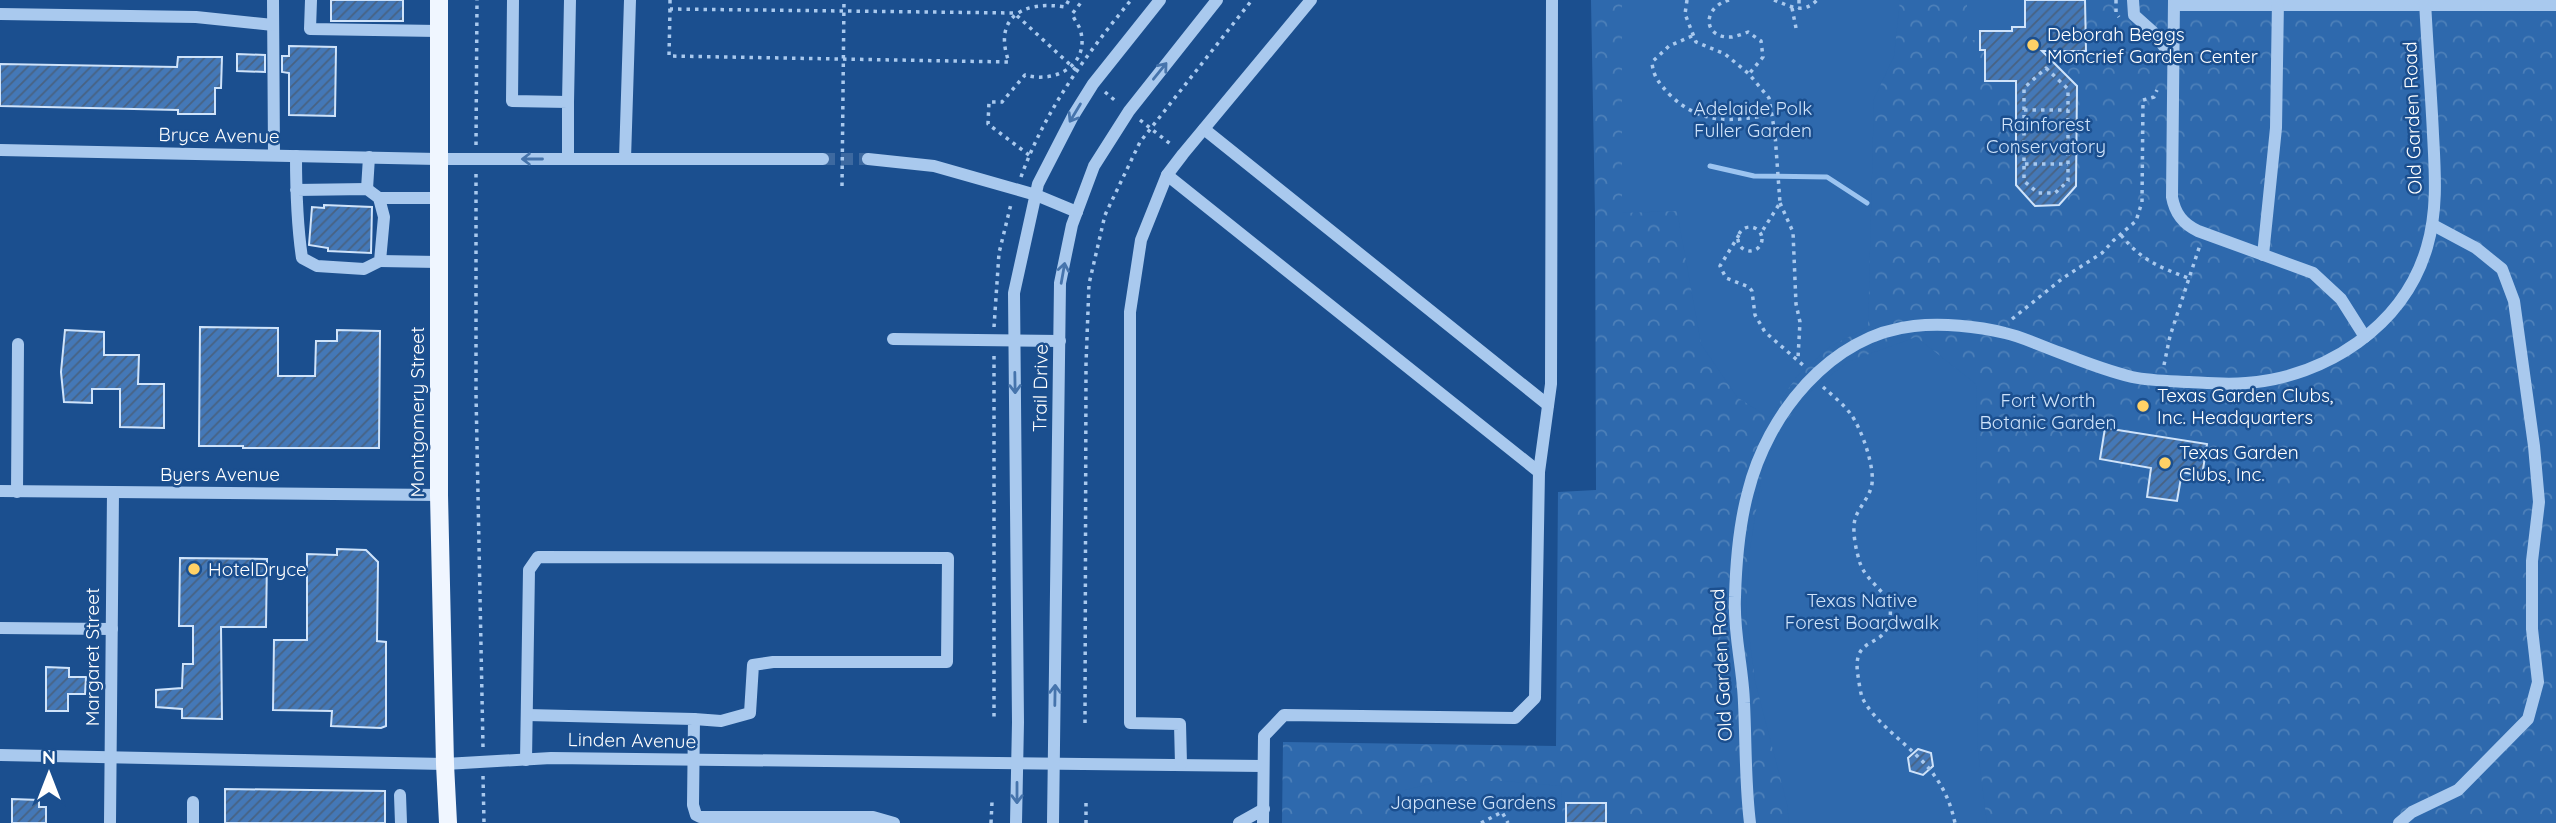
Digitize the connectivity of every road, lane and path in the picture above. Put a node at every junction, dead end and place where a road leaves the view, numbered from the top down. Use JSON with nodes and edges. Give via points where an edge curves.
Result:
{"nodes":[{"id":1,"x":273,"y":0,"type":"edge"},
{"id":2,"x":311,"y":0,"type":"edge"},
{"id":3,"x":439,"y":0,"type":"edge"},
{"id":4,"x":477,"y":0,"type":"edge"},
{"id":5,"x":513,"y":0,"type":"edge"},
{"id":6,"x":570,"y":0,"type":"edge"},
{"id":7,"x":630,"y":0,"type":"edge"},
{"id":8,"x":670,"y":0,"type":"edge"},
{"id":9,"x":844,"y":0,"type":"edge"},
{"id":10,"x":1069,"y":0,"type":"edge"},
{"id":11,"x":1083,"y":0,"type":"edge"},
{"id":12,"x":1160,"y":0,"type":"edge"},
{"id":13,"x":1217,"y":0,"type":"edge"},
{"id":14,"x":1311,"y":0,"type":"edge"},
{"id":15,"x":1552,"y":0,"type":"edge"},
{"id":16,"x":1687,"y":0,"type":"edge"},
{"id":17,"x":1729,"y":0,"type":"edge"},
{"id":18,"x":1774,"y":0,"type":"edge"},
{"id":19,"x":1799,"y":0,"type":"edge"},
{"id":20,"x":1817,"y":0,"type":"edge"},
{"id":21,"x":2116,"y":0,"type":"edge"},
{"id":22,"x":2133,"y":0,"type":"edge"},
{"id":23,"x":2278,"y":2,"type":"edge"},
{"id":24,"x":2425,"y":2,"type":"edge"},
{"id":25,"x":2485,"y":2,"type":"edge"},
{"id":26,"x":2174,"y":3,"type":"edge"},
{"id":27,"x":2556,"y":5,"type":"edge"},
{"id":28,"x":1792,"y":8,"type":"junction"},
{"id":29,"x":670,"y":9,"type":"junction"},
{"id":30,"x":1799,"y":9,"type":"junction"},
{"id":31,"x":844,"y":11,"type":"junction"},
{"id":32,"x":1014,"y":13,"type":"junction"},
{"id":33,"x":0,"y":14,"type":"edge"},
{"id":34,"x":2125,"y":23,"type":"dead end"},
{"id":35,"x":273,"y":25,"type":"junction"},
{"id":36,"x":1797,"y":28,"type":"dead end"},
{"id":37,"x":438,"y":32,"type":"junction"},
{"id":38,"x":1692,"y":36,"type":"junction"},
{"id":39,"x":2173,"y":58,"type":"junction"},
{"id":40,"x":843,"y":59,"type":"junction"},
{"id":41,"x":1070,"y":67,"type":"junction"},
{"id":42,"x":1749,"y":74,"type":"junction"},
{"id":43,"x":1085,"y":77,"type":"dead end"},
{"id":44,"x":2157,"y":81,"type":"dead end"},
{"id":45,"x":1103,"y":91,"type":"dead end"},
{"id":46,"x":568,"y":102,"type":"junction"},
{"id":47,"x":1120,"y":104,"type":"dead end"},
{"id":48,"x":2024,"y":110,"type":"junction"},
{"id":49,"x":2068,"y":110,"type":"junction"},
{"id":50,"x":1773,"y":114,"type":"junction"},
{"id":51,"x":1136,"y":117,"type":"dead end"},
{"id":52,"x":1204,"y":129,"type":"junction"},
{"id":53,"x":0,"y":150,"type":"edge"},
{"id":54,"x":1183,"y":154,"type":"junction"},
{"id":55,"x":274,"y":155,"type":"junction"},
{"id":56,"x":1028,"y":155,"type":"dead end"},
{"id":57,"x":296,"y":156,"type":"junction"},
{"id":58,"x":369,"y":157,"type":"junction"},
{"id":59,"x":437,"y":159,"type":"junction"},
{"id":60,"x":476,"y":159,"type":"junction"},
{"id":61,"x":568,"y":159,"type":"junction"},
{"id":62,"x":625,"y":159,"type":"junction"},
{"id":63,"x":823,"y":159,"type":"tunnel mouth"},
{"id":64,"x":868,"y":159,"type":"tunnel mouth"},
{"id":65,"x":2025,"y":164,"type":"junction"},
{"id":66,"x":2068,"y":164,"type":"junction"},
{"id":67,"x":1167,"y":175,"type":"junction"},
{"id":68,"x":842,"y":186,"type":"dead end"},
{"id":69,"x":367,"y":189,"type":"junction"},
{"id":70,"x":296,"y":190,"type":"junction"},
{"id":71,"x":1036,"y":194,"type":"junction"},
{"id":72,"x":379,"y":198,"type":"junction"},
{"id":73,"x":437,"y":198,"type":"junction"},
{"id":74,"x":1780,"y":203,"type":"junction"},
{"id":75,"x":1077,"y":212,"type":"junction"},
{"id":76,"x":2433,"y":225,"type":"junction"},
{"id":77,"x":1761,"y":233,"type":"junction"},
{"id":78,"x":2121,"y":234,"type":"junction"},
{"id":79,"x":2204,"y":234,"type":"junction"},
{"id":80,"x":1739,"y":235,"type":"junction"},
{"id":81,"x":2263,"y":255,"type":"junction"},
{"id":82,"x":380,"y":261,"type":"junction"},
{"id":83,"x":438,"y":262,"type":"junction"},
{"id":84,"x":2188,"y":279,"type":"junction"},
{"id":85,"x":2008,"y":333,"type":"junction"},
{"id":86,"x":2365,"y":337,"type":"junction"},
{"id":87,"x":893,"y":339,"type":"dead end"},
{"id":88,"x":1014,"y":341,"type":"junction"},
{"id":89,"x":1060,"y":341,"type":"junction"},
{"id":90,"x":18,"y":344,"type":"dead end"},
{"id":91,"x":1798,"y":359,"type":"junction"},
{"id":92,"x":1813,"y":377,"type":"junction"},
{"id":93,"x":2161,"y":380,"type":"junction"},
{"id":94,"x":1548,"y":405,"type":"junction"},
{"id":95,"x":1539,"y":472,"type":"junction"},
{"id":96,"x":0,"y":491,"type":"edge"},
{"id":97,"x":17,"y":492,"type":"junction"},
{"id":98,"x":113,"y":492,"type":"junction"},
{"id":99,"x":439,"y":495,"type":"junction"},
{"id":100,"x":0,"y":628,"type":"edge"},
{"id":101,"x":112,"y":629,"type":"junction"},
{"id":102,"x":527,"y":715,"type":"junction"},
{"id":103,"x":694,"y":719,"type":"junction"},
{"id":104,"x":0,"y":755,"type":"edge"},
{"id":105,"x":111,"y":756,"type":"junction"},
{"id":106,"x":526,"y":760,"type":"junction"},
{"id":107,"x":694,"y":760,"type":"junction"},
{"id":108,"x":483,"y":762,"type":"junction"},
{"id":109,"x":1017,"y":763,"type":"junction"},
{"id":110,"x":1054,"y":763,"type":"junction"},
{"id":111,"x":445,"y":764,"type":"junction"},
{"id":112,"x":1181,"y":764,"type":"junction"},
{"id":113,"x":1263,"y":766,"type":"junction"},
{"id":114,"x":400,"y":795,"type":"dead end"},
{"id":115,"x":193,"y":802,"type":"dead end"},
{"id":116,"x":992,"y":802,"type":"dead end"},
{"id":117,"x":1086,"y":803,"type":"dead end"},
{"id":118,"x":1264,"y":809,"type":"junction"},
{"id":119,"x":861,"y":820,"type":"edge"},
{"id":120,"x":1489,"y":821,"type":"edge"},
{"id":121,"x":110,"y":823,"type":"edge"},
{"id":122,"x":193,"y":823,"type":"edge"},
{"id":123,"x":401,"y":823,"type":"edge"},
{"id":124,"x":449,"y":823,"type":"edge"},
{"id":125,"x":484,"y":823,"type":"edge"},
{"id":126,"x":894,"y":823,"type":"edge"},
{"id":127,"x":992,"y":823,"type":"edge"},
{"id":128,"x":1016,"y":823,"type":"edge"},
{"id":129,"x":1053,"y":823,"type":"edge"},
{"id":130,"x":1086,"y":823,"type":"edge"},
{"id":131,"x":1239,"y":823,"type":"edge"},
{"id":132,"x":1264,"y":823,"type":"edge"},
{"id":133,"x":1481,"y":823,"type":"edge"},
{"id":134,"x":1508,"y":823,"type":"edge"},
{"id":135,"x":1750,"y":823,"type":"edge"},
{"id":136,"x":1955,"y":823,"type":"edge"},
{"id":137,"x":2399,"y":823,"type":"edge"}],
"edges":[{"from":1,"to":35,"type":"street"},
{"from":2,"to":37,"type":"street","via":[[310,29]]},
{"from":3,"to":37,"type":"main road","name":"Montgomery Street"},
{"from":4,"to":60,"type":"path"},
{"from":5,"to":46,"type":"street","via":[[512,101]]},
{"from":6,"to":46,"type":"street"},
{"from":7,"to":62,"type":"street"},
{"from":8,"to":29,"type":"path"},
{"from":9,"to":31,"type":"path"},
{"from":10,"to":32,"type":"path","via":[[1065,7],[1052,2],[1025,4]]},
{"from":11,"to":41,"type":"path","via":[[1072,14],[1082,42]]},
{"from":12,"to":71,"type":"street","name":"Trail Drive","one_way":true,"via":[[1093,84]]},
{"from":75,"to":13,"type":"street","name":"Trail Drive","one_way":true,"via":[[1094,166],[1129,111]]},
{"from":14,"to":52,"type":"street"},
{"from":15,"to":94,"type":"street"},
{"from":16,"to":38,"type":"path","via":[[1685,14]]},
{"from":17,"to":42,"type":"path","via":[[1715,6],[1709,24],[1723,36],[1748,32],[1761,41],[1763,57]]},
{"from":18,"to":28,"type":"path"},
{"from":19,"to":30,"type":"path"},
{"from":20,"to":30,"type":"path"},
{"from":21,"to":34,"type":"path","via":[[2116,13]]},
{"from":22,"to":39,"type":"street","via":[[2134,15]]},
{"from":23,"to":24,"type":"street"},
{"from":23,"to":26,"type":"street"},
{"from":23,"to":81,"type":"street","via":[[2276,128]]},
{"from":24,"to":25,"type":"street"},
{"from":24,"to":76,"type":"street","name":"Old Garden Road","via":[[2436,184]]},
{"from":25,"to":27,"type":"street"},
{"from":26,"to":39,"type":"street"},
{"from":28,"to":30,"type":"path"},
{"from":28,"to":36,"type":"path"},
{"from":29,"to":31,"type":"path"},
{"from":29,"to":40,"type":"path","via":[[669,56]]},
{"from":31,"to":32,"type":"path"},
{"from":31,"to":40,"type":"path"},
{"from":32,"to":40,"type":"path","via":[[1003,34],[1009,62]]},
{"from":32,"to":41,"type":"path"},
{"from":33,"to":35,"type":"street","via":[[196,17]]},
{"from":35,"to":55,"type":"street"},
{"from":37,"to":59,"type":"main road","name":"Montgomery Street"},
{"from":38,"to":42,"type":"path","via":[[1726,54]]},
{"from":38,"to":50,"type":"path","via":[[1669,46],[1652,62],[1653,75],[1681,105],[1700,116],[1722,120]]},
{"from":39,"to":79,"type":"street","via":[[2172,197],[2180,218]]},
{"from":40,"to":68,"type":"path"},
{"from":41,"to":43,"type":"path"},
{"from":41,"to":56,"type":"path","via":[[1049,78],[1025,75],[1002,102],[989,102],[988,124]]},
{"from":42,"to":50,"type":"path","via":[[1769,98]]},
{"from":44,"to":78,"type":"path","via":[[2156,94],[2143,100],[2140,212]]},
{"from":45,"to":47,"type":"path"},
{"from":46,"to":61,"type":"street"},
{"from":48,"to":49,"type":"path"},
{"from":48,"to":49,"type":"path","via":[[2024,88],[2046,68],[2068,89]]},
{"from":48,"to":65,"type":"path"},
{"from":49,"to":66,"type":"path"},
{"from":50,"to":74,"type":"path"},
{"from":51,"to":54,"type":"path"},
{"from":52,"to":54,"type":"street"},
{"from":52,"to":94,"type":"street"},
{"from":53,"to":55,"type":"street","name":"Bryce Avenue"},
{"from":54,"to":67,"type":"street"},
{"from":55,"to":57,"type":"street","name":"Bryce Avenue"},
{"from":57,"to":58,"type":"street","name":"Bryce Avenue"},
{"from":57,"to":70,"type":"street"},
{"from":58,"to":59,"type":"street","name":"Bryce Avenue"},
{"from":58,"to":69,"type":"street"},
{"from":59,"to":60,"type":"street","name":"Bryce Avenue"},
{"from":59,"to":73,"type":"main road","name":"Montgomery Street"},
{"from":61,"to":60,"type":"street","name":"Bryce Avenue","one_way":true},
{"from":60,"to":108,"type":"path"},
{"from":61,"to":62,"type":"street","name":"Bryce Avenue"},
{"from":62,"to":63,"type":"street","name":"Bryce Avenue"},
{"from":64,"to":71,"type":"street","via":[[934,166]]},
{"from":65,"to":66,"type":"path"},
{"from":65,"to":66,"type":"path","via":[[2024,181],[2038,193],[2055,193],[2068,181]]},
{"from":67,"to":95,"type":"street"},
{"from":67,"to":112,"type":"street","via":[[1141,240],[1130,312],[1130,723],[1180,724]]},
{"from":69,"to":70,"type":"street"},
{"from":69,"to":72,"type":"street"},
{"from":70,"to":82,"type":"street","via":[[302,258],[317,266],[364,269]]},
{"from":71,"to":75,"type":"street"},
{"from":71,"to":88,"type":"street","name":"Trail Drive","via":[[1014,293]]},
{"from":72,"to":73,"type":"street"},
{"from":72,"to":82,"type":"street","via":[[384,217]]},
{"from":73,"to":83,"type":"main road","name":"Montgomery Street"},
{"from":74,"to":77,"type":"path"},
{"from":74,"to":91,"type":"path","via":[[1793,232]]},
{"from":89,"to":75,"type":"street","name":"Trail Drive","one_way":true,"via":[[1060,283]]},
{"from":76,"to":86,"type":"street","name":"Old Garden Road","via":[[2405,297]]},
{"from":76,"to":137,"type":"street","via":[[2476,248],[2502,269],[2514,301],[2539,502],[2532,561],[2538,682],[2528,719],[2458,790]]},
{"from":77,"to":80,"type":"path","via":[[1751,227]]},
{"from":77,"to":80,"type":"path","via":[[1761,244],[1752,251],[1743,249]]},
{"from":78,"to":84,"type":"path","via":[[2137,254]]},
{"from":78,"to":85,"type":"path","via":[[2092,261],[2022,309],[2010,320]]},
{"from":79,"to":81,"type":"street"},
{"from":79,"to":84,"type":"path"},
{"from":80,"to":91,"type":"path","via":[[1721,271],[1732,282],[1749,287],[1755,315],[1765,332]]},
{"from":81,"to":86,"type":"street","via":[[2313,273],[2341,299]]},
{"from":82,"to":83,"type":"street"},
{"from":83,"to":99,"type":"main road","name":"Montgomery Street"},
{"from":84,"to":93,"type":"path"},
{"from":85,"to":92,"type":"street","name":"Old Garden Road","via":[[1912,326],[1856,345]]},
{"from":85,"to":93,"type":"street","name":"Old Garden Road","via":[[2094,366]]},
{"from":86,"to":93,"type":"street","name":"Old Garden Road","via":[[2309,369],[2278,377],[2246,383]]},
{"from":87,"to":88,"type":"street"},
{"from":88,"to":89,"type":"street"},
{"from":88,"to":109,"type":"street","name":"Trail Drive","one_way":true},
{"from":110,"to":89,"type":"street","name":"Trail Drive","one_way":true},
{"from":90,"to":97,"type":"street"},
{"from":91,"to":92,"type":"path"},
{"from":92,"to":135,"type":"street","name":"Old Garden Road","via":[[1786,408],[1761,453],[1741,528],[1734,600]]},
{"from":92,"to":136,"type":"path","via":[[1850,413],[1872,472],[1871,488],[1854,529],[1861,565],[1886,597],[1891,614],[1887,632],[1860,650],[1857,672],[1862,696],[1933,773],[1948,797]]},
{"from":94,"to":95,"type":"street"},
{"from":95,"to":113,"type":"street","via":[[1535,698],[1515,718],[1284,715],[1264,736]]},
{"from":96,"to":97,"type":"street","name":"Byers Avenue"},
{"from":97,"to":98,"type":"street","name":"Byers Avenue"},
{"from":98,"to":99,"type":"street","name":"Byers Avenue"},
{"from":98,"to":101,"type":"street","name":"Margaret Street"},
{"from":99,"to":111,"type":"main road","name":"Montgomery Street"},
{"from":100,"to":101,"type":"street"},
{"from":101,"to":105,"type":"street","name":"Margaret Street"},
{"from":102,"to":103,"type":"street"},
{"from":102,"to":103,"type":"street","via":[[528,570],[538,557],[948,558],[947,662],[773,662],[753,666],[751,713],[721,721]]},
{"from":102,"to":106,"type":"street"},
{"from":103,"to":107,"type":"street"},
{"from":104,"to":105,"type":"street","name":"Linden Avenue"},
{"from":105,"to":111,"type":"street","name":"Linden Avenue"},
{"from":105,"to":121,"type":"street","name":"Margaret Street"},
{"from":106,"to":107,"type":"street","name":"Linden Avenue"},
{"from":106,"to":108,"type":"street","name":"Linden Avenue"},
{"from":107,"to":109,"type":"street","name":"Linden Avenue"},
{"from":107,"to":119,"type":"street","via":[[693,805],[700,817]]},
{"from":108,"to":111,"type":"street","name":"Linden Avenue"},
{"from":108,"to":125,"type":"path"},
{"from":109,"to":110,"type":"street","name":"Linden Avenue"},
{"from":109,"to":128,"type":"street","name":"Trail Drive","one_way":true},
{"from":110,"to":112,"type":"street","name":"Linden Avenue"},
{"from":110,"to":129,"type":"street","name":"Trail Drive"},
{"from":111,"to":124,"type":"main road","name":"Montgomery Street"},
{"from":112,"to":113,"type":"street","name":"Linden Avenue"},
{"from":113,"to":118,"type":"street"},
{"from":114,"to":123,"type":"street"},
{"from":115,"to":122,"type":"street"},
{"from":116,"to":127,"type":"path"},
{"from":117,"to":130,"type":"path"},
{"from":118,"to":131,"type":"street"},
{"from":118,"to":132,"type":"street"},
{"from":119,"to":126,"type":"street","via":[[873,817]]},
{"from":120,"to":133,"type":"path"},
{"from":120,"to":134,"type":"path","via":[[1502,812]]}]}
